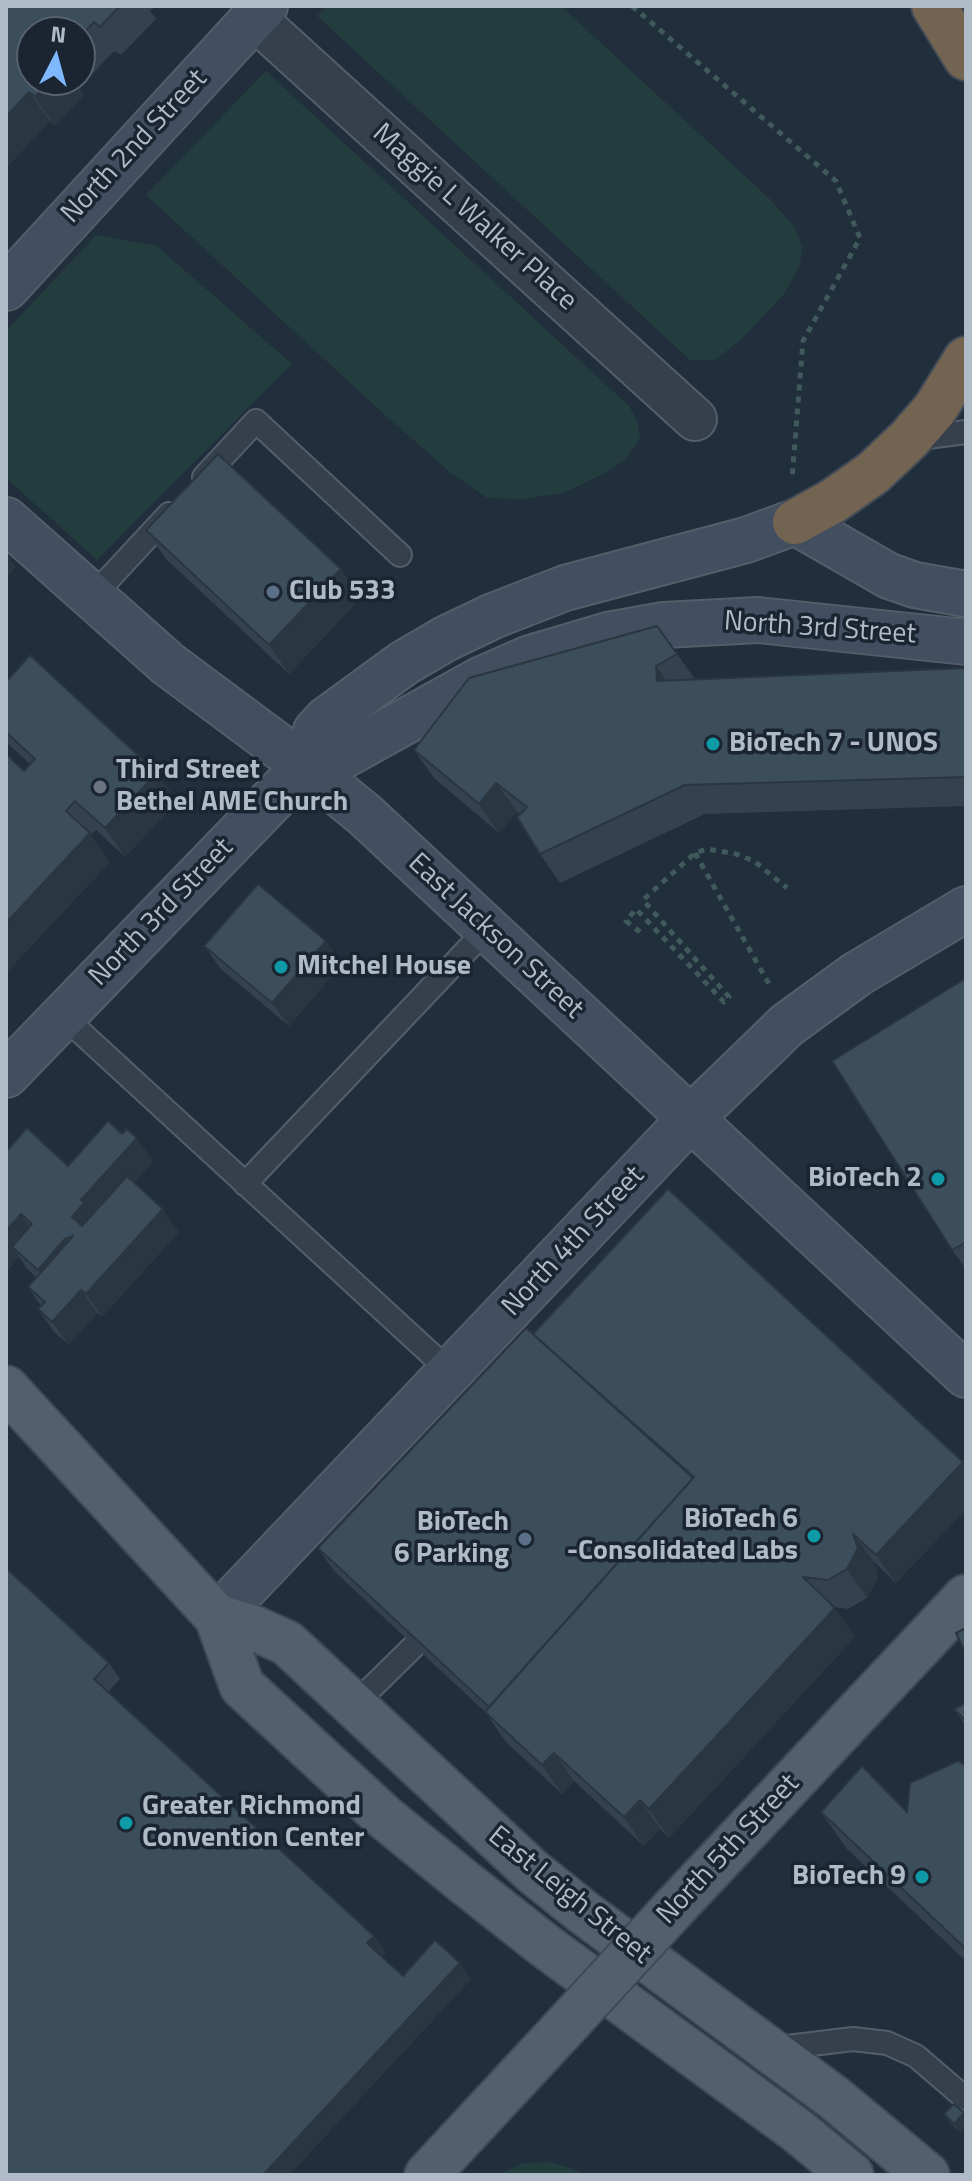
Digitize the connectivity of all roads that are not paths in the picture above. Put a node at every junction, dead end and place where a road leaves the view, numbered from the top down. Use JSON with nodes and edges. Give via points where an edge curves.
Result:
{"nodes":[{"id":1,"x":934,"y":6,"type":"edge"},
{"id":2,"x":259,"y":12,"type":"edge"},
{"id":3,"x":966,"y":58,"type":"edge"},
{"id":4,"x":6,"y":288,"type":"edge"},
{"id":5,"x":966,"y":359,"type":"edge"},
{"id":6,"x":695,"y":419,"type":"dead end"},
{"id":7,"x":966,"y":432,"type":"edge"},
{"id":8,"x":909,"y":439,"type":"junction"},
{"id":9,"x":793,"y":504,"type":"junction"},
{"id":10,"x":6,"y":520,"type":"edge"},
{"id":11,"x":400,"y":555,"type":"dead end"},
{"id":12,"x":966,"y":594,"type":"edge"},
{"id":13,"x":91,"y":598,"type":"junction"},
{"id":14,"x":966,"y":642,"type":"edge"},
{"id":15,"x":312,"y":759,"type":"junction"},
{"id":16,"x":966,"y":909,"type":"edge"},
{"id":17,"x":487,"y":929,"type":"junction"},
{"id":18,"x":62,"y":1015,"type":"junction"},
{"id":19,"x":6,"y":1075,"type":"edge"},
{"id":20,"x":690,"y":1119,"type":"junction"},
{"id":21,"x":245,"y":1184,"type":"junction"},
{"id":22,"x":966,"y":1375,"type":"edge"},
{"id":23,"x":463,"y":1383,"type":"junction"},
{"id":24,"x":6,"y":1388,"type":"edge"},
{"id":25,"x":966,"y":1597,"type":"edge"},
{"id":26,"x":217,"y":1617,"type":"junction"},
{"id":27,"x":414,"y":1646,"type":"edge"},
{"id":28,"x":353,"y":1706,"type":"junction"},
{"id":29,"x":768,"y":2049,"type":"junction"},
{"id":30,"x":966,"y":2099,"type":"edge"},
{"id":31,"x":432,"y":2172,"type":"edge"},
{"id":32,"x":851,"y":2175,"type":"edge"},
{"id":33,"x":927,"y":2175,"type":"edge"}],
"edges":[{"from":1,"to":3,"type":"highway"},
{"from":2,"to":4,"type":"street","name":"North 2nd Street"},
{"from":2,"to":6,"type":"street","name":"Maggie L Walker Place"},
{"from":5,"to":8,"type":"highway"},
{"from":7,"to":8,"type":"lane"},
{"from":8,"to":9,"type":"highway","via":[[833,501]]},
{"from":9,"to":12,"type":"street","via":[[889,576]]},
{"from":9,"to":15,"type":"street","name":"North 3rd Street","via":[[746,540],[565,588],[493,616],[404,663],[326,720],[316,731]]},
{"from":10,"to":13,"type":"street","name":"East Jackson Street"},
{"from":11,"to":13,"type":"lane","via":[[256,421]]},
{"from":13,"to":15,"type":"street","name":"East Jackson Street","via":[[168,664]]},
{"from":14,"to":15,"type":"street","name":"North 3rd Street","via":[[758,620],[664,625],[608,635],[530,658],[480,680],[343,756]]},
{"from":15,"to":17,"type":"street","name":"East Jackson Street"},
{"from":15,"to":18,"type":"street","name":"North 3rd Street"},
{"from":16,"to":20,"type":"street","name":"North 4th Street","via":[[857,974],[787,1025]]},
{"from":17,"to":20,"type":"street","name":"East Jackson Street"},
{"from":17,"to":21,"type":"lane"},
{"from":18,"to":19,"type":"street","name":"North 3rd Street"},
{"from":18,"to":21,"type":"lane"},
{"from":20,"to":22,"type":"street","name":"East Jackson Street"},
{"from":20,"to":23,"type":"street","name":"North 4th Street"},
{"from":21,"to":23,"type":"lane"},
{"from":23,"to":26,"type":"street","name":"North 4th Street"},
{"from":24,"to":26,"type":"main road","name":"East Leigh Street"},
{"from":25,"to":31,"type":"main road","name":"North 5th Street","bridge":true},
{"from":26,"to":28,"type":"main road","name":"East Leigh Street","via":[[287,1643]]},
{"from":26,"to":32,"type":"main road","name":"East Leigh Street","via":[[242,1686],[383,1816],[544,1945]]},
{"from":27,"to":28,"type":"lane"},
{"from":28,"to":29,"type":"main road","name":"East Leigh Street","via":[[532,1871]]},
{"from":29,"to":30,"type":"lane","via":[[853,2039],[887,2043],[916,2056]]},
{"from":29,"to":33,"type":"main road","name":"East Leigh Street"}]}
